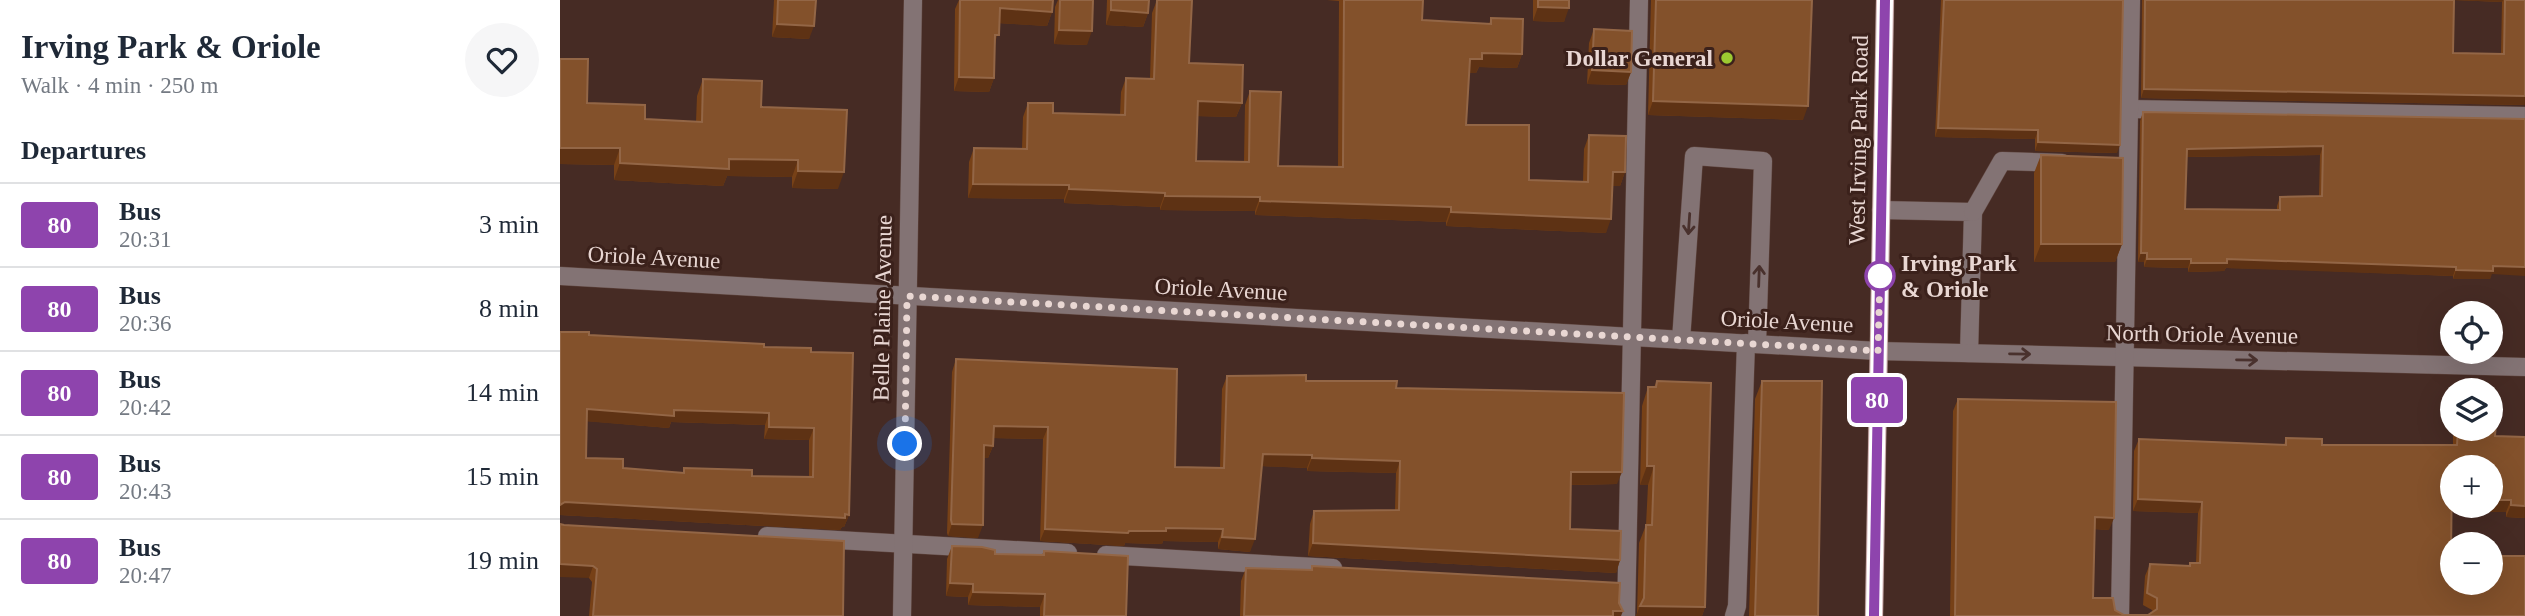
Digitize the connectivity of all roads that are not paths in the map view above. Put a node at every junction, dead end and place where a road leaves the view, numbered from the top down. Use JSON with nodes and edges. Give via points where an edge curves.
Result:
{"nodes":[{"id":1,"x":913,"y":0,"type":"edge"},
{"id":2,"x":1639,"y":0,"type":"edge"},
{"id":3,"x":1885,"y":0,"type":"edge"},
{"id":4,"x":2131,"y":0,"type":"edge"},
{"id":5,"x":2129,"y":109,"type":"junction"},
{"id":6,"x":2525,"y":116,"type":"edge"},
{"id":7,"x":2078,"y":164,"type":"edge"},
{"id":8,"x":1881,"y":209,"type":"junction"},
{"id":9,"x":1973,"y":212,"type":"junction"},
{"id":10,"x":560,"y":276,"type":"edge"},
{"id":11,"x":907,"y":296,"type":"junction"},
{"id":12,"x":1631,"y":337,"type":"junction"},
{"id":13,"x":1681,"y":340,"type":"junction"},
{"id":14,"x":1752,"y":344,"type":"junction"},
{"id":15,"x":1878,"y":351,"type":"junction"},
{"id":16,"x":1969,"y":353,"type":"junction"},
{"id":17,"x":2125,"y":357,"type":"junction"},
{"id":18,"x":2525,"y":367,"type":"edge"},
{"id":19,"x":747,"y":535,"type":"edge"},
{"id":20,"x":903,"y":543,"type":"junction"},
{"id":21,"x":1352,"y":569,"type":"edge"},
{"id":22,"x":902,"y":616,"type":"edge"},
{"id":23,"x":1626,"y":616,"type":"edge"},
{"id":24,"x":1734,"y":616,"type":"edge"},
{"id":25,"x":1874,"y":616,"type":"edge"},
{"id":26,"x":2120,"y":616,"type":"edge"},
{"id":27,"x":2143,"y":616,"type":"edge"}],
"edges":[{"from":1,"to":11,"type":"street","name":"Belle Plaine Avenue"},
{"from":2,"to":12,"type":"street"},
{"from":3,"to":8,"type":"main road","name":"West Irving Park Road"},
{"from":4,"to":5,"type":"street"},
{"from":5,"to":6,"type":"street"},
{"from":5,"to":17,"type":"street","via":[[2122,165]]},
{"from":7,"to":9,"type":"street","via":[[2002,161]]},
{"from":8,"to":9,"type":"street"},
{"from":8,"to":15,"type":"main road","name":"West Irving Park Road"},
{"from":9,"to":16,"type":"street"},
{"from":10,"to":11,"type":"street","name":"Oriole Avenue"},
{"from":11,"to":12,"type":"street","name":"Oriole Avenue"},
{"from":11,"to":20,"type":"street","name":"Belle Plaine Avenue"},
{"from":12,"to":13,"type":"street","name":"Oriole Avenue"},
{"from":12,"to":23,"type":"street","via":[[1620,584]]},
{"from":13,"to":14,"type":"street","name":"Oriole Avenue"},
{"from":14,"to":13,"type":"street","one_way":true,"via":[[1763,161],[1694,156]]},
{"from":14,"to":15,"type":"street","name":"Oriole Avenue"},
{"from":14,"to":24,"type":"street"},
{"from":15,"to":16,"type":"street","name":"North Oriole Avenue"},
{"from":15,"to":25,"type":"main road","name":"West Irving Park Road"},
{"from":16,"to":17,"type":"street","name":"North Oriole Avenue","one_way":true},
{"from":17,"to":18,"type":"street","name":"North Oriole Avenue","one_way":true},
{"from":17,"to":26,"type":"street"},
{"from":19,"to":20,"type":"street"},
{"from":20,"to":21,"type":"street"},
{"from":20,"to":22,"type":"street","name":"Belle Plaine Avenue"},
{"from":26,"to":27,"type":"street"}]}
